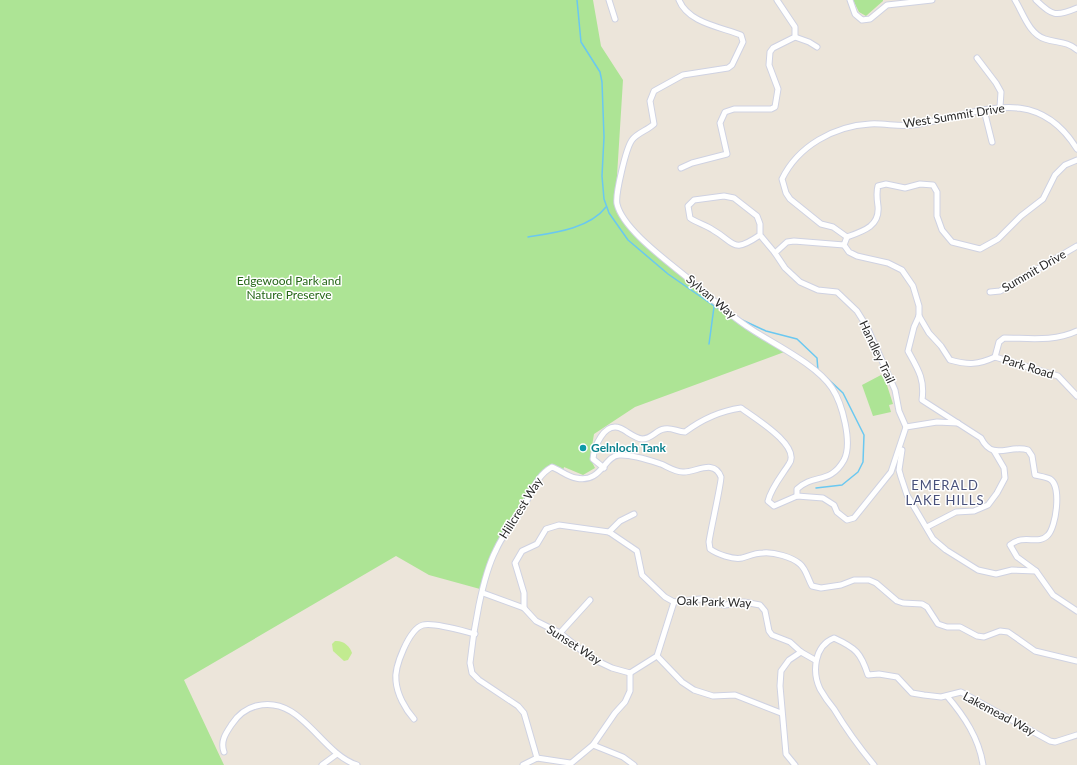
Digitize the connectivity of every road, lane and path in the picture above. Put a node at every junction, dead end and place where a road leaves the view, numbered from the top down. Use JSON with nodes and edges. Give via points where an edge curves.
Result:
{"nodes":[{"id":1,"x":609,"y":0,"type":"edge"},
{"id":2,"x":679,"y":0,"type":"edge"},
{"id":3,"x":777,"y":0,"type":"edge"},
{"id":4,"x":850,"y":0,"type":"edge"},
{"id":5,"x":932,"y":0,"type":"edge"},
{"id":6,"x":1015,"y":0,"type":"edge"},
{"id":7,"x":1036,"y":0,"type":"edge"},
{"id":8,"x":1077,"y":8,"type":"edge"},
{"id":9,"x":615,"y":19,"type":"dead end"},
{"id":10,"x":795,"y":37,"type":"junction"},
{"id":11,"x":817,"y":47,"type":"dead end"},
{"id":12,"x":1077,"y":50,"type":"edge"},
{"id":13,"x":977,"y":58,"type":"dead end"},
{"id":14,"x":1000,"y":107,"type":"junction"},
{"id":15,"x":984,"y":110,"type":"junction"},
{"id":16,"x":992,"y":142,"type":"dead end"},
{"id":17,"x":1077,"y":150,"type":"edge"},
{"id":18,"x":1077,"y":160,"type":"edge"},
{"id":19,"x":681,"y":168,"type":"dead end"},
{"id":20,"x":760,"y":235,"type":"junction"},
{"id":21,"x":847,"y":237,"type":"junction"},
{"id":22,"x":844,"y":245,"type":"junction"},
{"id":23,"x":1077,"y":246,"type":"edge"},
{"id":24,"x":775,"y":254,"type":"junction"},
{"id":25,"x":990,"y":292,"type":"dead end"},
{"id":26,"x":919,"y":316,"type":"junction"},
{"id":27,"x":1077,"y":331,"type":"edge"},
{"id":28,"x":995,"y":357,"type":"junction"},
{"id":29,"x":1077,"y":396,"type":"edge"},
{"id":30,"x":959,"y":423,"type":"junction"},
{"id":31,"x":906,"y":427,"type":"junction"},
{"id":32,"x":902,"y":439,"type":"junction"},
{"id":33,"x":994,"y":451,"type":"junction"},
{"id":34,"x":604,"y":468,"type":"junction"},
{"id":35,"x":797,"y":496,"type":"junction"},
{"id":36,"x":634,"y":514,"type":"dead end"},
{"id":37,"x":927,"y":527,"type":"junction"},
{"id":38,"x":609,"y":532,"type":"junction"},
{"id":39,"x":1036,"y":571,"type":"junction"},
{"id":40,"x":483,"y":593,"type":"junction"},
{"id":41,"x":590,"y":600,"type":"dead end"},
{"id":42,"x":674,"y":602,"type":"junction"},
{"id":43,"x":524,"y":608,"type":"junction"},
{"id":44,"x":1077,"y":610,"type":"edge"},
{"id":45,"x":560,"y":633,"type":"junction"},
{"id":46,"x":475,"y":634,"type":"junction"},
{"id":47,"x":801,"y":652,"type":"junction"},
{"id":48,"x":657,"y":656,"type":"junction"},
{"id":49,"x":815,"y":660,"type":"junction"},
{"id":50,"x":1077,"y":661,"type":"edge"},
{"id":51,"x":630,"y":673,"type":"junction"},
{"id":52,"x":947,"y":696,"type":"junction"},
{"id":53,"x":781,"y":713,"type":"junction"},
{"id":54,"x":414,"y":719,"type":"dead end"},
{"id":55,"x":1077,"y":735,"type":"edge"},
{"id":56,"x":593,"y":745,"type":"junction"},
{"id":57,"x":224,"y":752,"type":"dead end"},
{"id":58,"x":337,"y":754,"type":"junction"},
{"id":59,"x":537,"y":758,"type":"junction"},
{"id":60,"x":569,"y":764,"type":"edge"},
{"id":61,"x":322,"y":765,"type":"edge"},
{"id":62,"x":356,"y":765,"type":"edge"},
{"id":63,"x":523,"y":765,"type":"edge"},
{"id":64,"x":634,"y":765,"type":"edge"},
{"id":65,"x":795,"y":765,"type":"edge"},
{"id":66,"x":874,"y":765,"type":"edge"},
{"id":67,"x":983,"y":765,"type":"edge"}],
"edges":[{"from":1,"to":9,"type":"street"},
{"from":2,"to":35,"type":"street","name":"Sylvan Way","via":[[692,16],[725,31],[741,35],[743,42],[735,61],[728,68],[683,75],[654,91],[650,101],[654,124],[632,140],[616,192],[616,204],[626,221],[662,258],[728,313],[787,351],[832,388],[848,433],[845,459],[835,473],[802,485],[797,489]]},
{"from":3,"to":10,"type":"street","via":[[795,27]]},
{"from":4,"to":5,"type":"street","via":[[855,14],[862,20],[870,19],[887,5]]},
{"from":6,"to":12,"type":"street","via":[[1033,31],[1044,39],[1070,44]]},
{"from":7,"to":8,"type":"street","via":[[1049,13],[1061,15]]},
{"from":10,"to":11,"type":"street"},
{"from":10,"to":19,"type":"street","via":[[770,52],[769,65],[778,89],[775,107],[734,109],[725,112],[720,123],[727,154],[692,162]]},
{"from":13,"to":14,"type":"street","via":[[1001,92]]},
{"from":14,"to":15,"type":"street","name":"West Summit Drive"},
{"from":14,"to":17,"type":"street","name":"West Summit Drive","via":[[1020,108],[1050,119],[1067,134]]},
{"from":15,"to":16,"type":"street"},
{"from":15,"to":21,"type":"street","name":"West Summit Drive","via":[[911,125],[872,124],[832,132],[820,138],[789,164],[782,179],[790,199],[821,224],[833,227]]},
{"from":18,"to":21,"type":"street","via":[[1064,165],[1055,175],[1043,199],[998,239],[980,249],[952,242],[942,230],[937,216],[937,192],[933,185],[920,184],[905,188],[886,184],[878,186],[876,192],[879,213],[874,224],[862,232]]},
{"from":20,"to":20,"type":"street","via":[[742,245],[731,244],[714,230],[690,218],[688,206],[694,200],[724,196],[734,198],[757,216]]},
{"from":20,"to":24,"type":"street","name":"Handley Trail"},
{"from":21,"to":22,"type":"street"},
{"from":22,"to":24,"type":"street","via":[[794,241],[787,242]]},
{"from":22,"to":26,"type":"street","via":[[849,252],[857,256],[888,263],[902,270],[913,286]]},
{"from":23,"to":25,"type":"street","name":"Summit Drive","via":[[1000,291]]},
{"from":24,"to":31,"type":"street","name":"Handley Trail","via":[[784,268],[800,282],[818,290],[837,292],[857,311],[867,327],[895,390],[899,411]]},
{"from":26,"to":28,"type":"street","via":[[950,360],[967,365]]},
{"from":26,"to":30,"type":"street","via":[[908,351],[920,373],[924,387],[922,400]]},
{"from":27,"to":28,"type":"street","name":"Park Road","via":[[1066,336],[1029,340],[1004,338],[999,342]]},
{"from":28,"to":29,"type":"street","name":"Park Road","via":[[1058,376]]},
{"from":30,"to":31,"type":"street","via":[[937,422]]},
{"from":30,"to":33,"type":"street","via":[[981,438],[985,445]]},
{"from":31,"to":32,"type":"street"},
{"from":32,"to":35,"type":"street","via":[[891,472],[854,518],[847,520],[837,512],[834,504],[823,498]]},
{"from":32,"to":37,"type":"street","via":[[904,445],[900,477],[907,495]]},
{"from":33,"to":37,"type":"street","via":[[1004,468],[1005,478],[988,505],[974,511],[956,512]]},
{"from":33,"to":39,"type":"street","via":[[1028,450],[1032,456],[1035,475],[1051,480],[1056,487],[1053,526],[1048,536],[1039,540],[1023,538],[1010,545],[1017,558]]},
{"from":34,"to":35,"type":"street","via":[[593,459],[594,451],[604,433],[610,428],[618,427],[641,439],[651,437],[663,429],[685,432],[698,422],[727,410],[741,408],[789,447],[792,457],[768,501],[774,506]]},
{"from":34,"to":40,"type":"street","name":"Hillcrest Way","via":[[589,478],[576,478],[552,467],[544,471],[495,550]]},
{"from":34,"to":50,"type":"street","name":"Hillcrest Way","via":[[610,459],[618,455],[648,460],[683,472],[712,468],[717,472],[721,482],[709,542],[710,549],[714,552],[734,558],[763,553],[792,559],[802,565],[812,586],[821,588],[854,580],[869,580],[897,601],[927,607],[938,624],[960,627],[984,637],[1000,631],[1008,632],[1035,651]]},
{"from":36,"to":38,"type":"street","via":[[620,521]]},
{"from":37,"to":39,"type":"street","via":[[933,539],[946,550],[978,570],[996,574],[1012,570]]},
{"from":38,"to":42,"type":"street","name":"Oak Park Way","via":[[637,551],[642,575]]},
{"from":38,"to":43,"type":"street","name":"Oak Park Way","via":[[558,525],[546,529],[537,544],[522,551],[515,563],[524,593]]},
{"from":39,"to":44,"type":"street","via":[[1053,595]]},
{"from":40,"to":43,"type":"street","name":"Sunset Way"},
{"from":40,"to":46,"type":"street","name":"Hillcrest Way"},
{"from":41,"to":45,"type":"street"},
{"from":42,"to":47,"type":"street","name":"Oak Park Way","via":[[700,599],[725,605],[753,602],[765,611],[772,635],[790,642]]},
{"from":42,"to":48,"type":"street"},
{"from":43,"to":45,"type":"street","name":"Sunset Way","via":[[536,621]]},
{"from":45,"to":51,"type":"street","name":"Sunset Way","via":[[591,658]]},
{"from":46,"to":54,"type":"street","via":[[428,624],[412,632],[399,662],[395,679],[406,709]]},
{"from":46,"to":59,"type":"street","name":"Hillcrest Way","via":[[470,663],[472,673],[524,713]]},
{"from":47,"to":49,"type":"street","name":"Oak Park Way"},
{"from":47,"to":53,"type":"street","via":[[789,660],[781,671]]},
{"from":48,"to":51,"type":"street"},
{"from":48,"to":53,"type":"street","via":[[694,690],[713,696],[736,695],[754,700]]},
{"from":49,"to":52,"type":"street","name":"Lakemead Way","via":[[827,641],[834,638],[856,650],[861,656],[868,676],[890,675],[897,677],[912,693]]},
{"from":49,"to":66,"type":"street","via":[[820,689],[856,744]]},
{"from":51,"to":56,"type":"street","via":[[630,691],[625,702]]},
{"from":52,"to":55,"type":"street","name":"Lakemead Way","via":[[957,692],[968,695],[1050,741],[1055,742]]},
{"from":52,"to":67,"type":"street","via":[[976,739]]},
{"from":53,"to":65,"type":"street","via":[[786,754]]},
{"from":56,"to":60,"type":"street"},
{"from":56,"to":64,"type":"street","via":[[623,757]]},
{"from":57,"to":58,"type":"street","via":[[222,745],[225,735],[241,713],[261,705],[283,706],[317,732]]},
{"from":58,"to":61,"type":"street"},
{"from":58,"to":62,"type":"street"},
{"from":59,"to":60,"type":"street"},
{"from":59,"to":63,"type":"street"}]}
